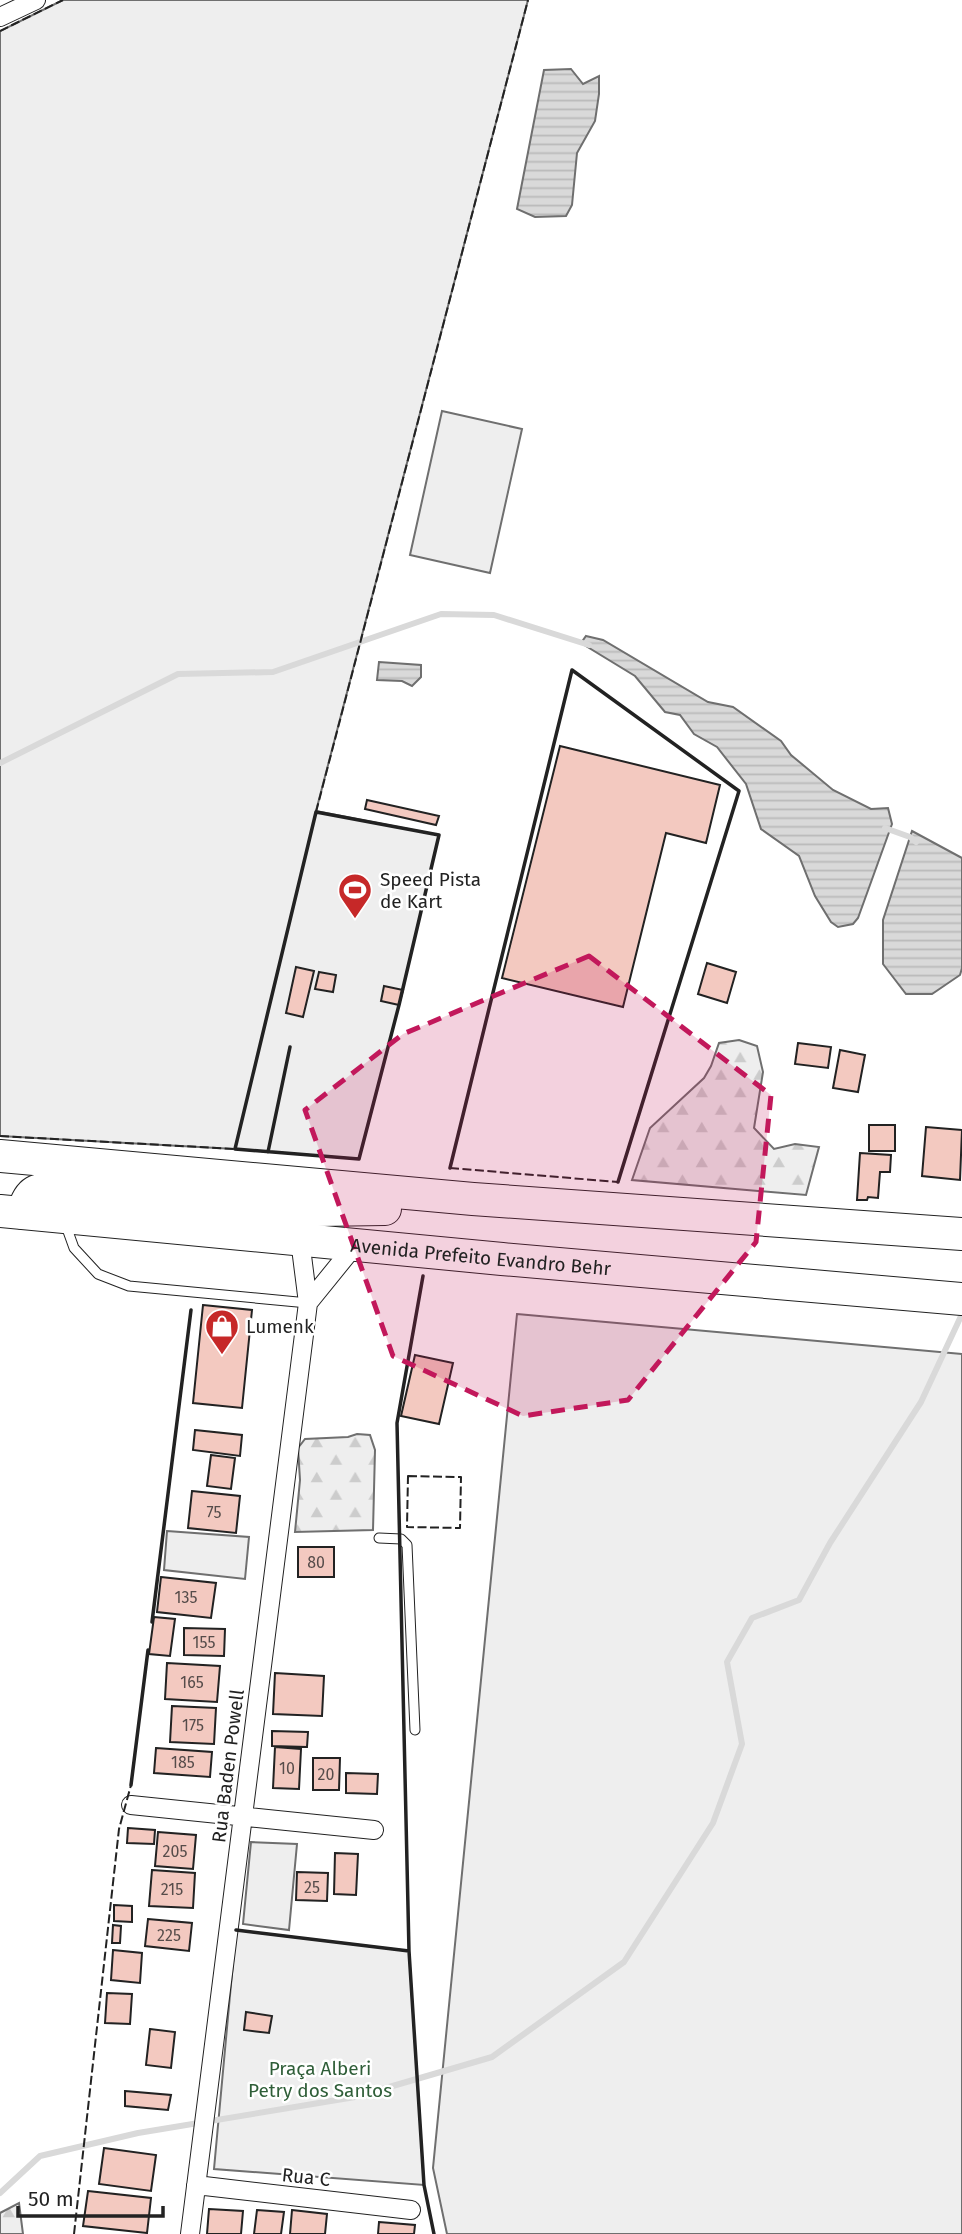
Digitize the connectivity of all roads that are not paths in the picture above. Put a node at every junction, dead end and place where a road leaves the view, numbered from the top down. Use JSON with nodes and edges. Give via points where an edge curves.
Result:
{"nodes":[{"id":1,"x":36,"y":0,"type":"edge"},
{"id":2,"x":0,"y":17,"type":"edge"},
{"id":3,"x":0,"y":1156,"type":"edge"},
{"id":4,"x":473,"y":1199,"type":"junction"},
{"id":5,"x":12,"y":1212,"type":"edge"},
{"id":6,"x":62,"y":1217,"type":"junction"},
{"id":7,"x":962,"y":1234,"type":"edge"},
{"id":8,"x":300,"y":1240,"type":"junction"},
{"id":9,"x":355,"y":1245,"type":"junction"},
{"id":10,"x":962,"y":1299,"type":"edge"},
{"id":11,"x":308,"y":1303,"type":"junction"},
{"id":12,"x":379,"y":1538,"type":"dead end"},
{"id":13,"x":415,"y":1730,"type":"dead end"},
{"id":14,"x":131,"y":1805,"type":"dead end"},
{"id":15,"x":243,"y":1816,"type":"junction"},
{"id":16,"x":374,"y":1830,"type":"dead end"},
{"id":17,"x":196,"y":2185,"type":"junction"},
{"id":18,"x":411,"y":2210,"type":"dead end"},
{"id":19,"x":190,"y":2234,"type":"edge"}],
"edges":[{"from":1,"to":2,"type":"street"},
{"from":3,"to":4,"type":"highway"},
{"from":4,"to":5,"type":"highway","via":[[404,1208],[317,1210],[61,1188],[38,1189]]},
{"from":4,"to":7,"type":"highway"},
{"from":5,"to":6,"type":"highway","name":"Avenida Prefeito Evandro Behr"},
{"from":6,"to":8,"type":"highway","name":"Avenida Prefeito Evandro Behr"},
{"from":6,"to":11,"type":"lane","via":[[74,1248],[98,1274],[129,1286]]},
{"from":8,"to":9,"type":"highway","name":"Avenida Prefeito Evandro Behr"},
{"from":8,"to":11,"type":"street","name":"Rua Baden Powell"},
{"from":9,"to":10,"type":"highway","name":"Avenida Prefeito Evandro Behr"},
{"from":9,"to":11,"type":"street"},
{"from":11,"to":15,"type":"street","name":"Rua Baden Powell"},
{"from":12,"to":13,"type":"lane","via":[[401,1539],[407,1545]]},
{"from":14,"to":15,"type":"street"},
{"from":15,"to":16,"type":"street"},
{"from":15,"to":17,"type":"street","name":"Rua Baden Powell"},
{"from":17,"to":18,"type":"street","name":"Rua C"},
{"from":17,"to":19,"type":"street","name":"Rua Baden Powell"}]}
